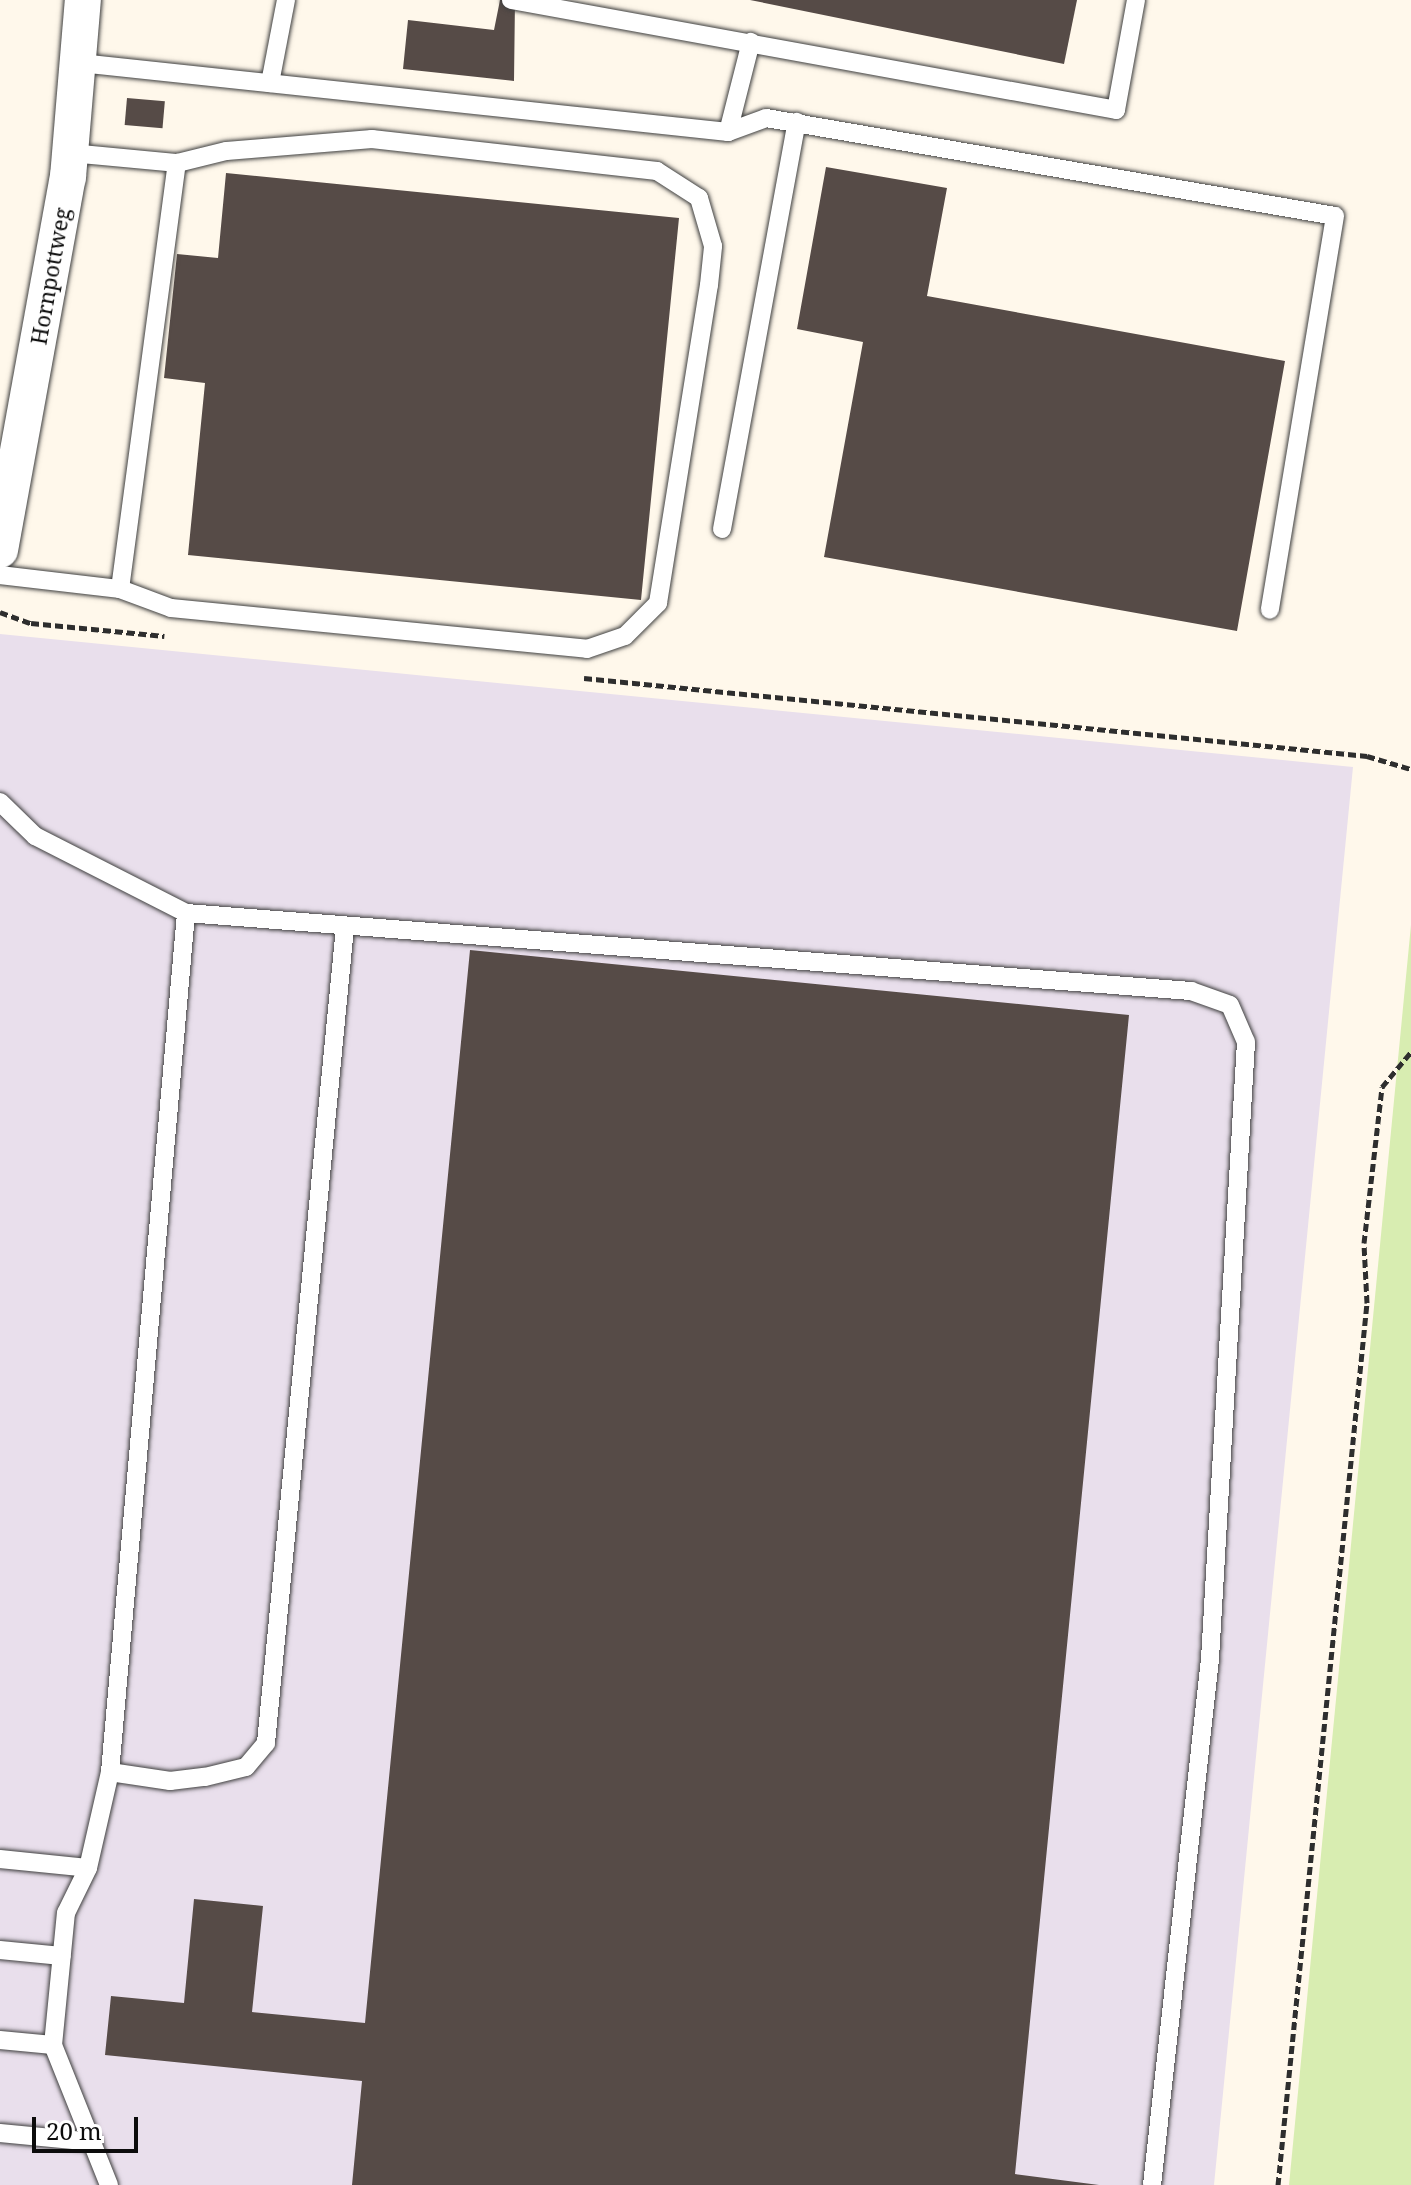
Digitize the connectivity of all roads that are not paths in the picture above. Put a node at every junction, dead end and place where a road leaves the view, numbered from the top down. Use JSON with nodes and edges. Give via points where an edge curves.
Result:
{"nodes":[{"id":1,"x":83,"y":0,"type":"edge"},
{"id":2,"x":286,"y":0,"type":"edge"},
{"id":3,"x":511,"y":0,"type":"edge"},
{"id":4,"x":1136,"y":0,"type":"edge"},
{"id":5,"x":751,"y":42,"type":"junction"},
{"id":6,"x":80,"y":63,"type":"junction"},
{"id":7,"x":270,"y":83,"type":"junction"},
{"id":8,"x":797,"y":122,"type":"junction"},
{"id":9,"x":728,"y":132,"type":"junction"},
{"id":10,"x":71,"y":153,"type":"junction"},
{"id":11,"x":177,"y":163,"type":"junction"},
{"id":12,"x":12,"y":435,"type":"edge"},
{"id":13,"x":722,"y":529,"type":"dead end"},
{"id":14,"x":0,"y":550,"type":"edge"},
{"id":15,"x":0,"y":575,"type":"edge"},
{"id":16,"x":120,"y":589,"type":"junction"},
{"id":17,"x":1270,"y":610,"type":"dead end"},
{"id":18,"x":0,"y":802,"type":"edge"},
{"id":19,"x":186,"y":913,"type":"junction"},
{"id":20,"x":345,"y":927,"type":"junction"},
{"id":21,"x":110,"y":1772,"type":"junction"},
{"id":22,"x":0,"y":1859,"type":"edge"},
{"id":23,"x":88,"y":1868,"type":"junction"},
{"id":24,"x":0,"y":1950,"type":"edge"},
{"id":25,"x":62,"y":1956,"type":"junction"},
{"id":26,"x":0,"y":2040,"type":"edge"},
{"id":27,"x":53,"y":2045,"type":"junction"},
{"id":28,"x":0,"y":2133,"type":"edge"},
{"id":29,"x":94,"y":2142,"type":"junction"},
{"id":30,"x":109,"y":2185,"type":"edge"},
{"id":31,"x":1152,"y":2185,"type":"edge"}],
"edges":[{"from":1,"to":6,"type":"street","name":"Hornpottweg"},
{"from":2,"to":7,"type":"lane"},
{"from":3,"to":5,"type":"lane"},
{"from":4,"to":5,"type":"lane","via":[[1116,110]]},
{"from":5,"to":9,"type":"lane"},
{"from":6,"to":7,"type":"lane"},
{"from":6,"to":10,"type":"street","name":"Hornpottweg"},
{"from":7,"to":9,"type":"lane"},
{"from":8,"to":9,"type":"lane","via":[[766,118]]},
{"from":8,"to":13,"type":"lane"},
{"from":8,"to":17,"type":"lane","via":[[1335,216]]},
{"from":10,"to":11,"type":"lane"},
{"from":10,"to":12,"type":"street","name":"Hornpottweg"},
{"from":11,"to":16,"type":"lane"},
{"from":11,"to":16,"type":"lane","via":[[226,151],[372,139],[657,171],[699,198],[713,246],[709,285],[658,603],[625,636],[571,647],[171,608]]},
{"from":12,"to":14,"type":"street","name":"Hornpottweg"},
{"from":15,"to":16,"type":"lane"},
{"from":18,"to":19,"type":"lane","via":[[35,836]]},
{"from":19,"to":20,"type":"lane"},
{"from":19,"to":21,"type":"lane"},
{"from":20,"to":21,"type":"lane","via":[[266,1743],[246,1767],[205,1777],[170,1781]]},
{"from":20,"to":31,"type":"lane","via":[[1191,991],[1230,1005],[1246,1042],[1210,1659]]},
{"from":21,"to":23,"type":"lane"},
{"from":22,"to":23,"type":"lane"},
{"from":23,"to":25,"type":"lane","via":[[66,1913]]},
{"from":24,"to":25,"type":"lane"},
{"from":25,"to":27,"type":"lane"},
{"from":26,"to":27,"type":"lane"},
{"from":27,"to":29,"type":"lane"},
{"from":28,"to":29,"type":"lane"},
{"from":29,"to":30,"type":"lane"}]}
